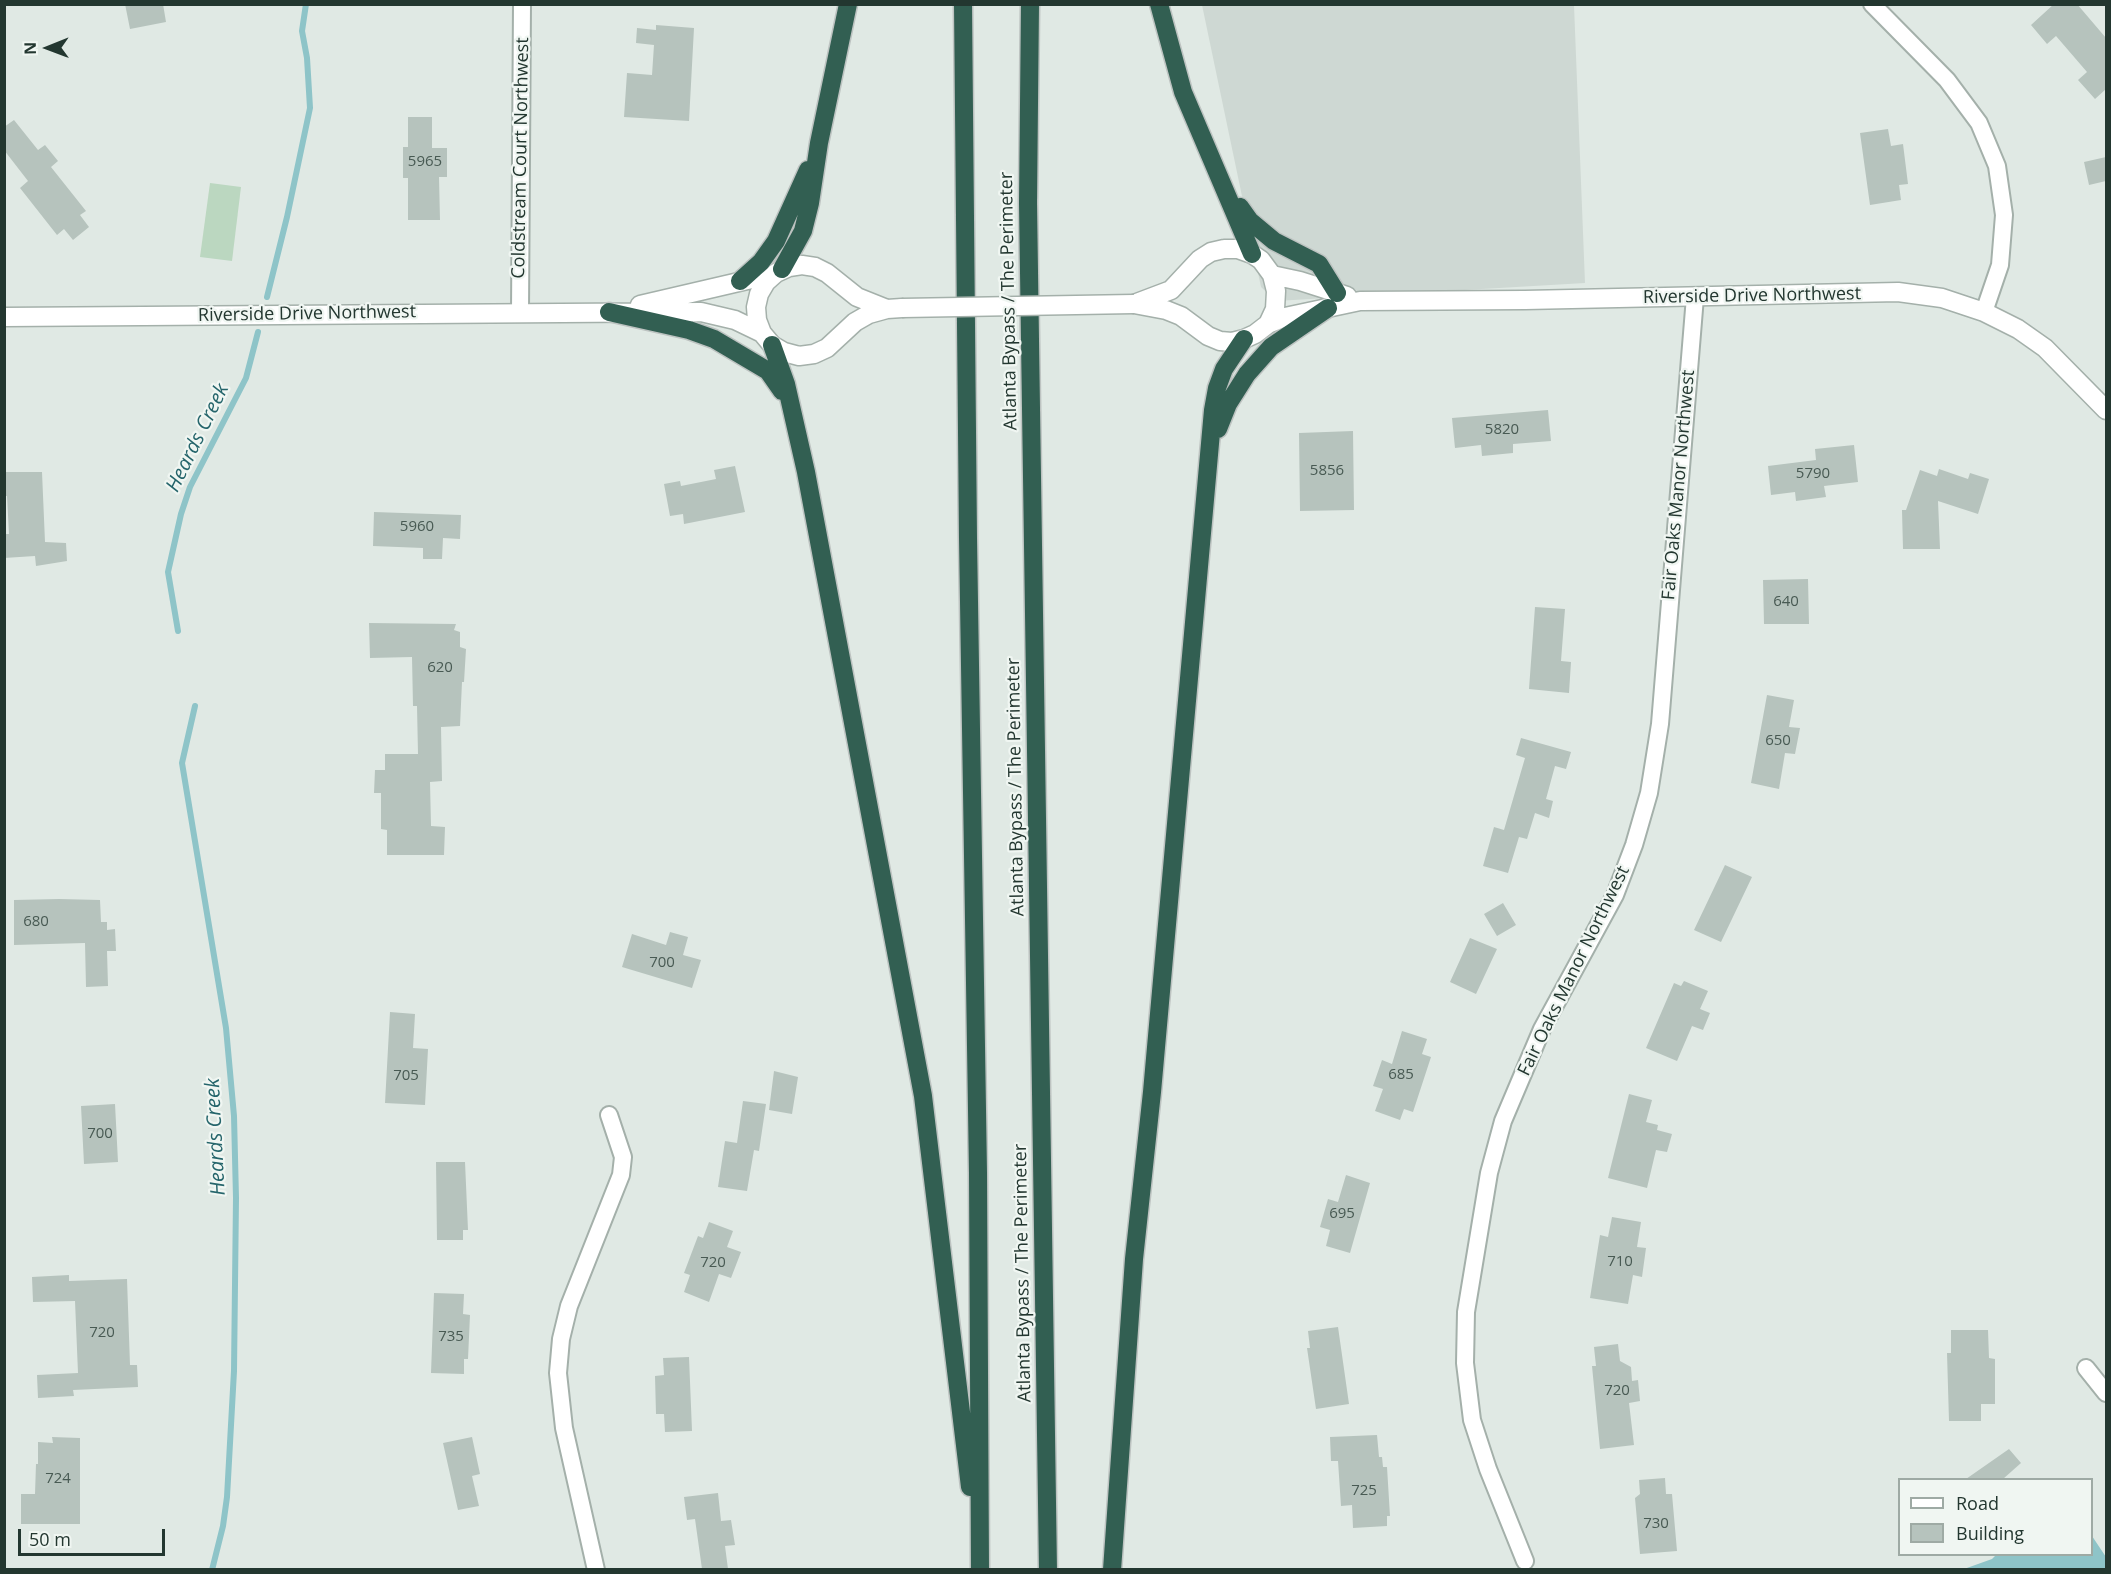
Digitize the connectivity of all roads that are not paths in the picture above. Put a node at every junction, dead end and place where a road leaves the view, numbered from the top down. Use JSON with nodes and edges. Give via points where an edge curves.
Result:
{"nodes":[{"id":1,"x":522,"y":4,"type":"edge"},
{"id":2,"x":848,"y":4,"type":"edge"},
{"id":3,"x":963,"y":4,"type":"edge"},
{"id":4,"x":1030,"y":4,"type":"edge"},
{"id":5,"x":1159,"y":4,"type":"edge"},
{"id":6,"x":1872,"y":4,"type":"edge"},
{"id":7,"x":819,"y":143,"type":"junction"},
{"id":8,"x":1222,"y":181,"type":"junction"},
{"id":9,"x":1252,"y":254,"type":"junction"},
{"id":10,"x":779,"y":271,"type":"junction"},
{"id":11,"x":1272,"y":275,"type":"junction"},
{"id":12,"x":740,"y":281,"type":"junction"},
{"id":13,"x":1695,"y":297,"type":"junction"},
{"id":14,"x":1332,"y":301,"type":"junction"},
{"id":15,"x":1134,"y":304,"type":"junction"},
{"id":16,"x":894,"y":308,"type":"junction"},
{"id":17,"x":520,"y":312,"type":"junction"},
{"id":18,"x":609,"y":312,"type":"junction"},
{"id":19,"x":1984,"y":312,"type":"junction"},
{"id":20,"x":4,"y":317,"type":"edge"},
{"id":21,"x":1268,"y":324,"type":"junction"},
{"id":22,"x":767,"y":339,"type":"junction"},
{"id":23,"x":1245,"y":339,"type":"junction"},
{"id":24,"x":791,"y":404,"type":"junction"},
{"id":25,"x":2106,"y":410,"type":"edge"},
{"id":26,"x":1209,"y":450,"type":"junction"},
{"id":27,"x":609,"y":1115,"type":"dead end"},
{"id":28,"x":2086,"y":1368,"type":"dead end"},
{"id":29,"x":2106,"y":1393,"type":"edge"},
{"id":30,"x":1525,"y":1561,"type":"dead end"},
{"id":31,"x":596,"y":1569,"type":"edge"},
{"id":32,"x":980,"y":1569,"type":"edge"},
{"id":33,"x":1048,"y":1569,"type":"edge"},
{"id":34,"x":1112,"y":1569,"type":"edge"}],
"edges":[{"from":1,"to":17,"type":"street","name":"Coldstream Court Northwest"},
{"from":2,"to":7,"type":"highway"},
{"from":3,"to":32,"type":"highway"},
{"from":4,"to":33,"type":"highway","name":"Atlanta Bypass / The Perimeter","via":[[1028,203]]},
{"from":5,"to":8,"type":"highway","via":[[1183,92]]},
{"from":6,"to":19,"type":"street","via":[[1947,80],[1979,123],[1996,166],[2004,215],[2000,265]]},
{"from":7,"to":10,"type":"highway","via":[[803,231]]},
{"from":7,"to":12,"type":"highway","via":[[776,241]]},
{"from":8,"to":9,"type":"highway"},
{"from":8,"to":14,"type":"highway","via":[[1250,221],[1274,241],[1319,264]]},
{"from":9,"to":11,"type":"street"},
{"from":9,"to":15,"type":"street","via":[[1238,249],[1211,252],[1172,290]]},
{"from":10,"to":12,"type":"street","name":"Riverside Drive Northwest"},
{"from":10,"to":16,"type":"street","name":"Riverside Drive Northwest","via":[[802,265],[815,267],[857,297]]},
{"from":10,"to":22,"type":"street","via":[[766,282],[756,307],[757,320]]},
{"from":11,"to":14,"type":"street","via":[[1300,281]]},
{"from":11,"to":21,"type":"street","via":[[1276,301]]},
{"from":12,"to":18,"type":"street","name":"Riverside Drive Northwest"},
{"from":13,"to":14,"type":"street","name":"Riverside Drive Northwest"},
{"from":13,"to":19,"type":"street","name":"Riverside Drive Northwest","via":[[1898,292],[1942,298]]},
{"from":13,"to":30,"type":"street","name":"Fair Oaks Manor Northwest","via":[[1660,724],[1648,793],[1615,894],[1542,1029],[1503,1121],[1489,1173],[1466,1312],[1465,1363],[1472,1420]]},
{"from":14,"to":21,"type":"street","name":"Riverside Drive Northwest"},
{"from":14,"to":26,"type":"highway","via":[[1271,347],[1247,374],[1228,404]]},
{"from":15,"to":16,"type":"street","bridge":true},
{"from":15,"to":23,"type":"street","via":[[1181,316],[1220,341]]},
{"from":16,"to":22,"type":"street","name":"Riverside Drive Northwest","via":[[855,322],[827,348],[814,354],[784,352]]},
{"from":17,"to":18,"type":"street","name":"Riverside Drive Northwest"},
{"from":17,"to":20,"type":"street","name":"Riverside Drive Northwest"},
{"from":18,"to":22,"type":"street","name":"Riverside Drive Northwest","via":[[701,312],[735,320]]},
{"from":18,"to":24,"type":"highway","via":[[714,339],[768,371]]},
{"from":19,"to":25,"type":"street","name":"Riverside Drive Northwest","via":[[2045,348]]},
{"from":21,"to":23,"type":"street","name":"Riverside Drive Northwest"},
{"from":22,"to":24,"type":"highway"},
{"from":23,"to":26,"type":"highway","via":[[1224,369],[1217,388]]},
{"from":24,"to":32,"type":"highway","via":[[923,1096]]},
{"from":26,"to":34,"type":"highway","via":[[1134,1259]]},
{"from":27,"to":31,"type":"street","via":[[623,1157],[621,1175],[569,1306],[558,1373],[564,1428]]},
{"from":28,"to":29,"type":"street"}]}
